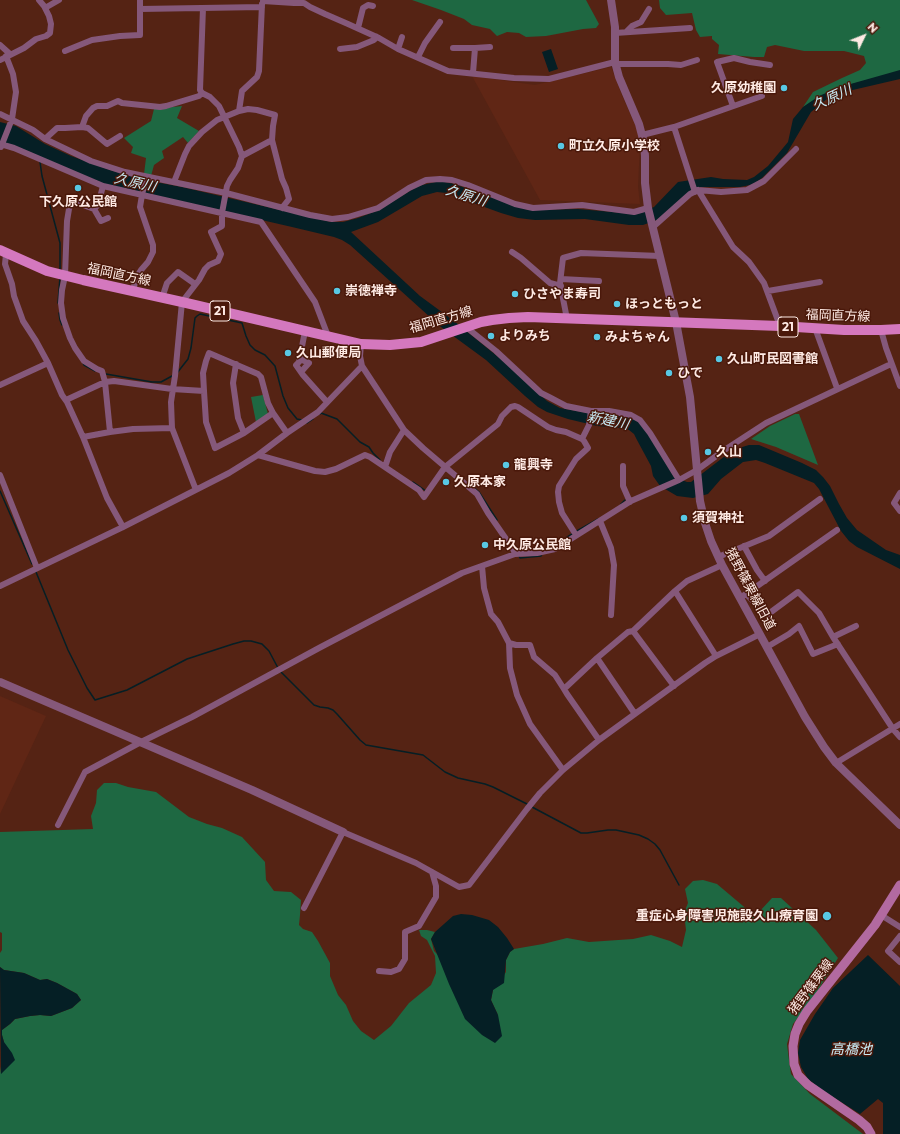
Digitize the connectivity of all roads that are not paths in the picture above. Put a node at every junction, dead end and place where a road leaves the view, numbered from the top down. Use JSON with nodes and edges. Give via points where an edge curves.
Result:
{"nodes":[{"id":1,"x":39,"y":0,"type":"edge"},
{"id":2,"x":59,"y":0,"type":"edge"},
{"id":3,"x":140,"y":0,"type":"edge"},
{"id":4,"x":612,"y":0,"type":"edge"},
{"id":5,"x":262,"y":3,"type":"edge"},
{"id":6,"x":373,"y":6,"type":"dead end"},
{"id":7,"x":45,"y":8,"type":"junction"},
{"id":8,"x":203,"y":8,"type":"junction"},
{"id":9,"x":649,"y":8,"type":"dead end"},
{"id":10,"x":140,"y":9,"type":"junction"},
{"id":11,"x":440,"y":22,"type":"dead end"},
{"id":12,"x":358,"y":28,"type":"junction"},
{"id":13,"x":690,"y":28,"type":"dead end"},
{"id":14,"x":626,"y":32,"type":"junction"},
{"id":15,"x":615,"y":33,"type":"junction"},
{"id":16,"x":377,"y":37,"type":"junction"},
{"id":17,"x":402,"y":37,"type":"dead end"},
{"id":18,"x":0,"y":45,"type":"edge"},
{"id":19,"x":490,"y":47,"type":"dead end"},
{"id":20,"x":453,"y":48,"type":"dead end"},
{"id":21,"x":476,"y":48,"type":"junction"},
{"id":22,"x":340,"y":49,"type":"dead end"},
{"id":23,"x":398,"y":49,"type":"junction"},
{"id":24,"x":65,"y":50,"type":"dead end"},
{"id":25,"x":8,"y":55,"type":"junction"},
{"id":26,"x":418,"y":57,"type":"junction"},
{"id":27,"x":0,"y":60,"type":"edge"},
{"id":28,"x":697,"y":60,"type":"dead end"},
{"id":29,"x":616,"y":63,"type":"junction"},
{"id":30,"x":770,"y":65,"type":"dead end"},
{"id":31,"x":473,"y":73,"type":"junction"},
{"id":32,"x":202,"y":93,"type":"junction"},
{"id":33,"x":762,"y":96,"type":"dead end"},
{"id":34,"x":733,"y":106,"type":"junction"},
{"id":35,"x":239,"y":111,"type":"junction"},
{"id":36,"x":0,"y":114,"type":"edge"},
{"id":37,"x":225,"y":117,"type":"junction"},
{"id":38,"x":12,"y":119,"type":"junction"},
{"id":39,"x":82,"y":127,"type":"junction"},
{"id":40,"x":674,"y":127,"type":"junction"},
{"id":41,"x":642,"y":135,"type":"junction"},
{"id":42,"x":120,"y":136,"type":"dead end"},
{"id":43,"x":45,"y":139,"type":"junction"},
{"id":44,"x":272,"y":140,"type":"junction"},
{"id":45,"x":1,"y":145,"type":"edge"},
{"id":46,"x":796,"y":149,"type":"dead end"},
{"id":47,"x":242,"y":156,"type":"junction"},
{"id":48,"x":146,"y":177,"type":"junction"},
{"id":49,"x":174,"y":182,"type":"junction"},
{"id":50,"x":104,"y":186,"type":"junction"},
{"id":51,"x":697,"y":191,"type":"junction"},
{"id":52,"x":226,"y":193,"type":"junction"},
{"id":53,"x":142,"y":195,"type":"junction"},
{"id":54,"x":282,"y":208,"type":"junction"},
{"id":55,"x":648,"y":208,"type":"junction"},
{"id":56,"x":94,"y":209,"type":"junction"},
{"id":57,"x":222,"y":213,"type":"junction"},
{"id":58,"x":108,"y":218,"type":"dead end"},
{"id":59,"x":652,"y":225,"type":"junction"},
{"id":60,"x":3,"y":252,"type":"edge"},
{"id":61,"x":512,"y":252,"type":"dead end"},
{"id":62,"x":660,"y":256,"type":"junction"},
{"id":63,"x":65,"y":276,"type":"junction"},
{"id":64,"x":561,"y":279,"type":"junction"},
{"id":65,"x":599,"y":281,"type":"dead end"},
{"id":66,"x":820,"y":282,"type":"dead end"},
{"id":67,"x":195,"y":284,"type":"junction"},
{"id":68,"x":561,"y":286,"type":"junction"},
{"id":69,"x":133,"y":291,"type":"junction"},
{"id":70,"x":768,"y":291,"type":"junction"},
{"id":71,"x":162,"y":298,"type":"junction"},
{"id":72,"x":182,"y":302,"type":"junction"},
{"id":73,"x":567,"y":319,"type":"junction"},
{"id":74,"x":676,"y":322,"type":"junction"},
{"id":75,"x":780,"y":326,"type":"junction"},
{"id":76,"x":466,"y":327,"type":"junction"},
{"id":77,"x":815,"y":328,"type":"junction"},
{"id":78,"x":900,"y":329,"type":"edge"},
{"id":79,"x":882,"y":330,"type":"junction"},
{"id":80,"x":305,"y":331,"type":"junction"},
{"id":81,"x":328,"y":336,"type":"junction"},
{"id":82,"x":361,"y":344,"type":"junction"},
{"id":83,"x":300,"y":360,"type":"junction"},
{"id":84,"x":48,"y":364,"type":"junction"},
{"id":85,"x":236,"y":364,"type":"junction"},
{"id":86,"x":891,"y":364,"type":"junction"},
{"id":87,"x":362,"y":366,"type":"junction"},
{"id":88,"x":301,"y":372,"type":"junction"},
{"id":89,"x":105,"y":382,"type":"junction"},
{"id":90,"x":0,"y":385,"type":"edge"},
{"id":91,"x":900,"y":386,"type":"edge"},
{"id":92,"x":838,"y":388,"type":"junction"},
{"id":93,"x":172,"y":389,"type":"junction"},
{"id":94,"x":204,"y":391,"type":"junction"},
{"id":95,"x":66,"y":400,"type":"junction"},
{"id":96,"x":327,"y":402,"type":"junction"},
{"id":97,"x":591,"y":411,"type":"junction"},
{"id":98,"x":273,"y":413,"type":"junction"},
{"id":99,"x":172,"y":428,"type":"junction"},
{"id":100,"x":404,"y":430,"type":"junction"},
{"id":101,"x":110,"y":432,"type":"junction"},
{"id":102,"x":244,"y":433,"type":"junction"},
{"id":103,"x":287,"y":433,"type":"junction"},
{"id":104,"x":83,"y":437,"type":"junction"},
{"id":105,"x":582,"y":439,"type":"junction"},
{"id":106,"x":258,"y":455,"type":"junction"},
{"id":107,"x":623,"y":466,"type":"dead end"},
{"id":108,"x":385,"y":467,"type":"junction"},
{"id":109,"x":446,"y":467,"type":"junction"},
{"id":110,"x":697,"y":470,"type":"junction"},
{"id":111,"x":0,"y":475,"type":"edge"},
{"id":112,"x":679,"y":480,"type":"junction"},
{"id":113,"x":196,"y":490,"type":"junction"},
{"id":114,"x":900,"y":493,"type":"edge"},
{"id":115,"x":820,"y":499,"type":"dead end"},
{"id":116,"x":630,"y":502,"type":"junction"},
{"id":117,"x":900,"y":511,"type":"edge"},
{"id":118,"x":600,"y":521,"type":"junction"},
{"id":119,"x":123,"y":527,"type":"junction"},
{"id":120,"x":837,"y":530,"type":"dead end"},
{"id":121,"x":576,"y":535,"type":"junction"},
{"id":122,"x":744,"y":546,"type":"junction"},
{"id":123,"x":515,"y":554,"type":"junction"},
{"id":124,"x":718,"y":556,"type":"junction"},
{"id":125,"x":722,"y":565,"type":"junction"},
{"id":126,"x":482,"y":566,"type":"junction"},
{"id":127,"x":37,"y":568,"type":"junction"},
{"id":128,"x":765,"y":581,"type":"junction"},
{"id":129,"x":0,"y":586,"type":"edge"},
{"id":130,"x":675,"y":591,"type":"junction"},
{"id":131,"x":743,"y":596,"type":"junction"},
{"id":132,"x":612,"y":615,"type":"dead end"},
{"id":133,"x":856,"y":626,"type":"dead end"},
{"id":134,"x":633,"y":631,"type":"junction"},
{"id":135,"x":760,"y":634,"type":"junction"},
{"id":136,"x":833,"y":637,"type":"junction"},
{"id":137,"x":509,"y":643,"type":"junction"},
{"id":138,"x":838,"y":644,"type":"junction"},
{"id":139,"x":767,"y":647,"type":"junction"},
{"id":140,"x":716,"y":656,"type":"junction"},
{"id":141,"x":597,"y":658,"type":"junction"},
{"id":142,"x":0,"y":682,"type":"edge"},
{"id":143,"x":674,"y":686,"type":"junction"},
{"id":144,"x":564,"y":689,"type":"junction"},
{"id":145,"x":635,"y":714,"type":"junction"},
{"id":146,"x":900,"y":724,"type":"edge"},
{"id":147,"x":893,"y":729,"type":"junction"},
{"id":148,"x":900,"y":737,"type":"edge"},
{"id":149,"x":599,"y":740,"type":"junction"},
{"id":150,"x":141,"y":742,"type":"junction"},
{"id":151,"x":836,"y":763,"type":"junction"},
{"id":152,"x":563,"y":770,"type":"junction"},
{"id":153,"x":898,"y":820,"type":"edge"},
{"id":154,"x":58,"y":825,"type":"dead end"},
{"id":155,"x":343,"y":832,"type":"junction"},
{"id":156,"x":432,"y":872,"type":"junction"},
{"id":157,"x":900,"y":885,"type":"edge"},
{"id":158,"x":304,"y":908,"type":"dead end"},
{"id":159,"x":881,"y":915,"type":"junction"},
{"id":160,"x":900,"y":927,"type":"edge"},
{"id":161,"x":900,"y":936,"type":"edge"},
{"id":162,"x":900,"y":962,"type":"edge"},
{"id":163,"x":379,"y":971,"type":"dead end"},
{"id":164,"x":871,"y":1134,"type":"edge"}],
"edges":[{"from":1,"to":7,"type":"street"},
{"from":2,"to":7,"type":"street"},
{"from":3,"to":10,"type":"street"},
{"from":4,"to":15,"type":"street","name":"猪野篠栗線旧道"},
{"from":5,"to":8,"type":"street"},
{"from":5,"to":12,"type":"street","via":[[304,3]]},
{"from":5,"to":35,"type":"street","via":[[257,77],[242,91]]},
{"from":6,"to":12,"type":"street","via":[[363,8]]},
{"from":7,"to":25,"type":"street","via":[[51,24],[50,33]]},
{"from":8,"to":10,"type":"street"},
{"from":8,"to":32,"type":"street","via":[[200,90]]},
{"from":9,"to":14,"type":"street","via":[[641,22]]},
{"from":10,"to":24,"type":"street","via":[[140,36],[92,40]]},
{"from":11,"to":26,"type":"street"},
{"from":12,"to":16,"type":"street"},
{"from":13,"to":14,"type":"street"},
{"from":14,"to":15,"type":"street"},
{"from":15,"to":29,"type":"street","name":"猪野篠栗線旧道"},
{"from":16,"to":22,"type":"street","via":[[357,47]]},
{"from":16,"to":23,"type":"street"},
{"from":17,"to":23,"type":"street"},
{"from":18,"to":25,"type":"street"},
{"from":19,"to":21,"type":"street"},
{"from":20,"to":21,"type":"street"},
{"from":21,"to":31,"type":"street"},
{"from":23,"to":26,"type":"street"},
{"from":25,"to":27,"type":"street"},
{"from":25,"to":38,"type":"street","via":[[16,92]]},
{"from":26,"to":31,"type":"street","via":[[448,71]]},
{"from":28,"to":29,"type":"street","via":[[681,64]]},
{"from":29,"to":31,"type":"street","via":[[549,79]]},
{"from":29,"to":41,"type":"street","name":"猪野篠栗線旧道"},
{"from":30,"to":34,"type":"street","via":[[734,58],[717,62]]},
{"from":32,"to":37,"type":"street","via":[[219,106]]},
{"from":32,"to":39,"type":"street","via":[[160,107],[118,101],[107,106],[98,106],[86,116]]},
{"from":33,"to":34,"type":"street"},
{"from":34,"to":40,"type":"street"},
{"from":35,"to":37,"type":"street"},
{"from":35,"to":44,"type":"street","via":[[257,110],[276,115]]},
{"from":36,"to":38,"type":"street"},
{"from":37,"to":47,"type":"street"},
{"from":37,"to":49,"type":"street","via":[[202,132],[190,146]]},
{"from":38,"to":43,"type":"street"},
{"from":38,"to":45,"type":"street"},
{"from":39,"to":42,"type":"street","via":[[88,128],[107,144]]},
{"from":39,"to":43,"type":"street","via":[[57,128]]},
{"from":40,"to":41,"type":"street"},
{"from":40,"to":51,"type":"street"},
{"from":41,"to":55,"type":"street","name":"猪野篠栗線旧道"},
{"from":43,"to":48,"type":"street","via":[[91,161]]},
{"from":44,"to":47,"type":"street"},
{"from":44,"to":54,"type":"street","via":[[289,199]]},
{"from":45,"to":50,"type":"street","via":[[14,148]]},
{"from":46,"to":51,"type":"street","via":[[764,181],[747,190]]},
{"from":47,"to":52,"type":"street"},
{"from":48,"to":49,"type":"street"},
{"from":48,"to":53,"type":"street"},
{"from":49,"to":52,"type":"street"},
{"from":50,"to":53,"type":"street"},
{"from":50,"to":56,"type":"street","via":[[98,205]]},
{"from":51,"to":59,"type":"street"},
{"from":51,"to":70,"type":"street","via":[[733,247],[749,262]]},
{"from":52,"to":54,"type":"street"},
{"from":52,"to":57,"type":"street"},
{"from":53,"to":57,"type":"street"},
{"from":53,"to":69,"type":"street","via":[[140,207],[153,252],[140,270]]},
{"from":54,"to":55,"type":"street","via":[[332,219],[348,217],[378,208],[426,180],[440,178],[468,184],[515,204],[533,208],[582,205],[634,212]]},
{"from":55,"to":59,"type":"street","name":"猪野篠栗線旧道"},
{"from":56,"to":58,"type":"street","via":[[100,221]]},
{"from":56,"to":63,"type":"street","via":[[72,202],[67,221]]},
{"from":57,"to":67,"type":"street","via":[[222,226],[211,232],[222,254],[218,261],[205,269]]},
{"from":57,"to":81,"type":"street","via":[[261,222],[315,302]]},
{"from":59,"to":62,"type":"street","name":"猪野篠栗線旧道"},
{"from":60,"to":63,"type":"main road","name":"福岡直方線","number":"21","via":[[46,271]]},
{"from":60,"to":84,"type":"street","via":[[14,296],[24,321]]},
{"from":61,"to":68,"type":"street","via":[[550,283]]},
{"from":62,"to":64,"type":"street","via":[[581,253],[563,258]]},
{"from":62,"to":74,"type":"street","name":"猪野篠栗線旧道"},
{"from":63,"to":69,"type":"main road","name":"福岡直方線","number":"21"},
{"from":63,"to":89,"type":"street","via":[[61,303],[70,338],[84,361],[102,371]]},
{"from":64,"to":65,"type":"street"},
{"from":64,"to":68,"type":"street"},
{"from":66,"to":70,"type":"street"},
{"from":67,"to":71,"type":"street","via":[[178,272],[167,283]]},
{"from":67,"to":72,"type":"street"},
{"from":68,"to":73,"type":"street"},
{"from":69,"to":71,"type":"main road","name":"福岡直方線","number":"21"},
{"from":70,"to":75,"type":"street"},
{"from":71,"to":72,"type":"main road","name":"福岡直方線","number":"21"},
{"from":72,"to":80,"type":"main road","name":"福岡直方線","number":"21"},
{"from":72,"to":93,"type":"street"},
{"from":73,"to":74,"type":"main road","name":"福岡直方線","number":"21"},
{"from":73,"to":76,"type":"main road","name":"福岡直方線","number":"21","via":[[509,318]]},
{"from":74,"to":75,"type":"main road","name":"福岡直方線","number":"21"},
{"from":74,"to":110,"type":"street","name":"猪野篠栗線旧道","via":[[690,397]]},
{"from":75,"to":77,"type":"main road","name":"福岡直方線","number":"21"},
{"from":76,"to":82,"type":"main road","name":"福岡直方線","number":"21","via":[[421,342]]},
{"from":76,"to":97,"type":"street","via":[[541,393],[566,406]]},
{"from":77,"to":79,"type":"main road","name":"福岡直方線","number":"21"},
{"from":77,"to":92,"type":"street"},
{"from":78,"to":79,"type":"main road","name":"福岡直方線","number":"21"},
{"from":79,"to":86,"type":"street"},
{"from":80,"to":81,"type":"main road","name":"福岡直方線","number":"21"},
{"from":80,"to":83,"type":"street"},
{"from":81,"to":82,"type":"main road","name":"福岡直方線","number":"21"},
{"from":82,"to":87,"type":"street"},
{"from":83,"to":88,"type":"street","via":[[296,365]]},
{"from":83,"to":88,"type":"street","via":[[309,363]]},
{"from":84,"to":90,"type":"street"},
{"from":84,"to":95,"type":"street"},
{"from":85,"to":94,"type":"street","via":[[209,353],[203,373]]},
{"from":85,"to":98,"type":"street","via":[[261,377]]},
{"from":85,"to":102,"type":"street","via":[[233,383],[238,418]]},
{"from":86,"to":91,"type":"street"},
{"from":86,"to":92,"type":"street"},
{"from":87,"to":96,"type":"street"},
{"from":87,"to":100,"type":"street"},
{"from":88,"to":96,"type":"street"},
{"from":89,"to":93,"type":"street"},
{"from":89,"to":95,"type":"street"},
{"from":89,"to":101,"type":"street"},
{"from":92,"to":110,"type":"street","via":[[766,423]]},
{"from":93,"to":94,"type":"street"},
{"from":93,"to":99,"type":"street"},
{"from":94,"to":102,"type":"street","via":[[206,422],[215,448]]},
{"from":95,"to":104,"type":"street"},
{"from":96,"to":103,"type":"street","via":[[318,412]]},
{"from":97,"to":105,"type":"street","via":[[589,425]]},
{"from":97,"to":112,"type":"street","via":[[631,415],[640,420]]},
{"from":98,"to":102,"type":"street"},
{"from":98,"to":103,"type":"street"},
{"from":99,"to":101,"type":"street"},
{"from":99,"to":113,"type":"street"},
{"from":100,"to":108,"type":"street","via":[[390,452]]},
{"from":100,"to":109,"type":"street"},
{"from":101,"to":104,"type":"street"},
{"from":103,"to":106,"type":"street"},
{"from":104,"to":119,"type":"street","via":[[107,498]]},
{"from":105,"to":109,"type":"street","via":[[548,427],[515,406],[502,416],[498,424]]},
{"from":105,"to":121,"type":"street","via":[[588,448],[576,459],[558,492],[562,513]]},
{"from":106,"to":108,"type":"street","via":[[325,472],[365,455]]},
{"from":106,"to":113,"type":"street"},
{"from":107,"to":116,"type":"street","via":[[623,486]]},
{"from":108,"to":109,"type":"street","via":[[419,490],[424,497]]},
{"from":109,"to":123,"type":"street","via":[[477,494]]},
{"from":110,"to":112,"type":"street"},
{"from":110,"to":124,"type":"street","name":"猪野篠栗線旧道","via":[[705,524]]},
{"from":111,"to":127,"type":"street"},
{"from":112,"to":116,"type":"street"},
{"from":113,"to":119,"type":"street"},
{"from":114,"to":117,"type":"street","via":[[894,503]]},
{"from":115,"to":122,"type":"street","via":[[769,536]]},
{"from":116,"to":118,"type":"street"},
{"from":118,"to":121,"type":"street"},
{"from":118,"to":132,"type":"street","via":[[611,548],[614,565]]},
{"from":119,"to":127,"type":"street"},
{"from":120,"to":128,"type":"street"},
{"from":121,"to":123,"type":"street","via":[[553,550]]},
{"from":122,"to":124,"type":"street"},
{"from":122,"to":128,"type":"street"},
{"from":123,"to":126,"type":"street"},
{"from":124,"to":125,"type":"street","name":"猪野篠栗線旧道"},
{"from":125,"to":130,"type":"street","via":[[687,581]]},
{"from":125,"to":131,"type":"street","name":"猪野篠栗線旧道"},
{"from":126,"to":137,"type":"street","via":[[490,614],[498,622]]},
{"from":126,"to":150,"type":"street","via":[[462,573]]},
{"from":127,"to":129,"type":"street"},
{"from":128,"to":131,"type":"street"},
{"from":130,"to":134,"type":"street"},
{"from":130,"to":140,"type":"street"},
{"from":131,"to":135,"type":"street","name":"猪野篠栗線旧道"},
{"from":131,"to":136,"type":"street","via":[[767,615],[798,592],[819,613]]},
{"from":133,"to":136,"type":"street"},
{"from":134,"to":141,"type":"street","via":[[628,632]]},
{"from":134,"to":143,"type":"street"},
{"from":135,"to":139,"type":"street","name":"猪野篠栗線旧道"},
{"from":135,"to":140,"type":"street"},
{"from":136,"to":138,"type":"street"},
{"from":137,"to":144,"type":"street","via":[[530,645],[534,657],[555,675]]},
{"from":137,"to":152,"type":"street","via":[[510,668],[517,695],[530,724]]},
{"from":138,"to":139,"type":"street","via":[[814,654],[799,626]]},
{"from":138,"to":147,"type":"street"},
{"from":139,"to":151,"type":"street","name":"猪野篠栗線旧道","via":[[805,717]]},
{"from":140,"to":143,"type":"street"},
{"from":141,"to":144,"type":"street"},
{"from":141,"to":145,"type":"street"},
{"from":142,"to":150,"type":"street"},
{"from":143,"to":145,"type":"street"},
{"from":144,"to":149,"type":"street"},
{"from":145,"to":149,"type":"street"},
{"from":146,"to":147,"type":"street"},
{"from":147,"to":148,"type":"street"},
{"from":147,"to":151,"type":"street"},
{"from":149,"to":152,"type":"street"},
{"from":150,"to":154,"type":"street","via":[[85,772]]},
{"from":150,"to":155,"type":"street"},
{"from":151,"to":153,"type":"street","name":"猪野篠栗線旧道"},
{"from":152,"to":156,"type":"street","via":[[540,793],[469,885],[459,887]]},
{"from":155,"to":156,"type":"street"},
{"from":155,"to":158,"type":"street"},
{"from":156,"to":163,"type":"street","via":[[436,897],[419,926],[405,932],[405,960],[399,969],[391,972]]},
{"from":157,"to":159,"type":"main road","name":"猪野篠栗線"},
{"from":159,"to":160,"type":"street"},
{"from":159,"to":164,"type":"main road","name":"猪野篠栗線","via":[[807,1011],[795,1034],[793,1046],[794,1064],[798,1075],[808,1085],[859,1120]]},
{"from":161,"to":162,"type":"street","via":[[888,951]]}]}
